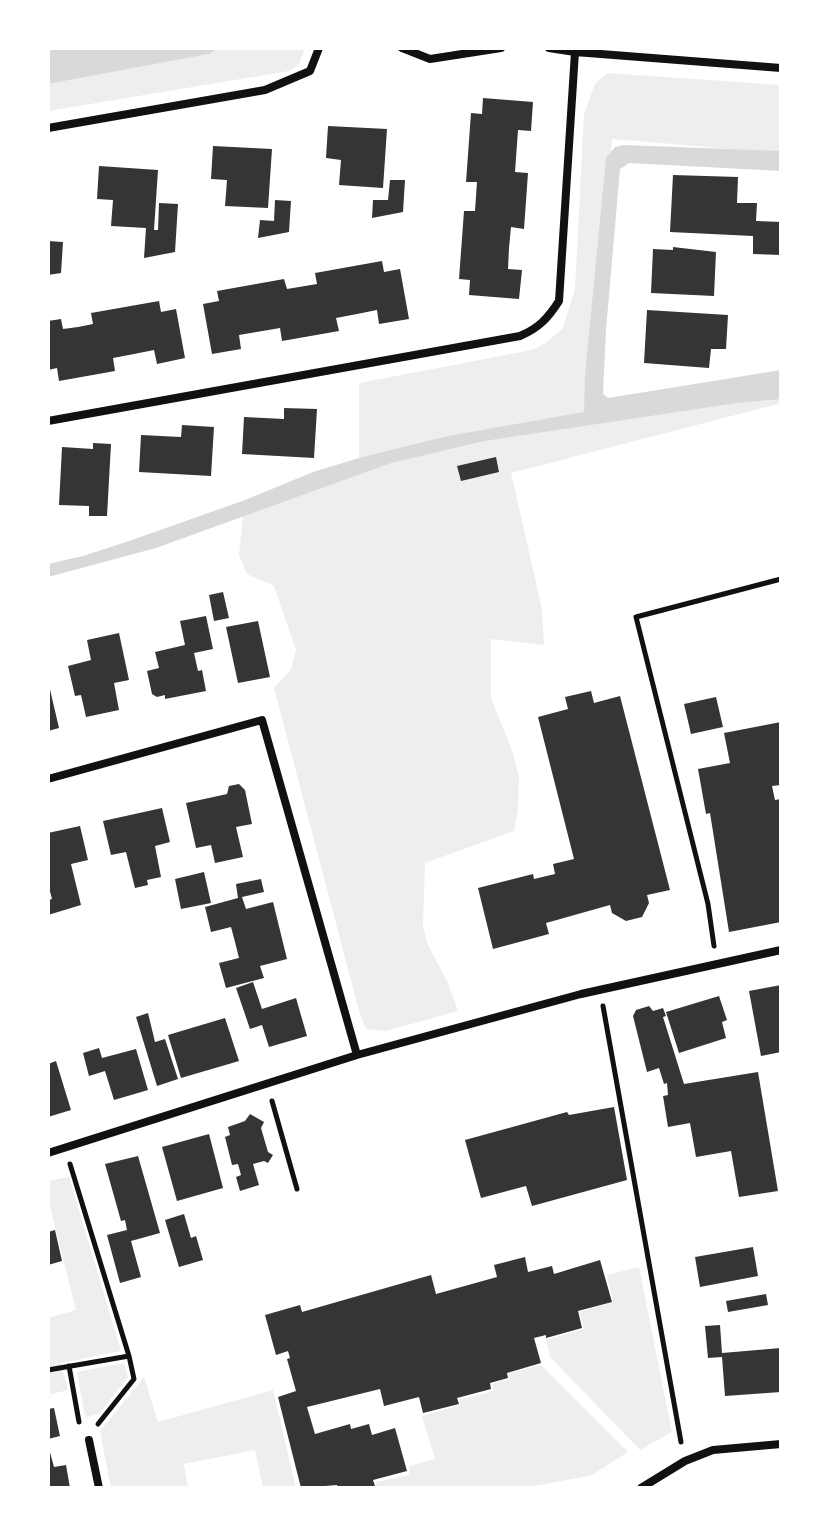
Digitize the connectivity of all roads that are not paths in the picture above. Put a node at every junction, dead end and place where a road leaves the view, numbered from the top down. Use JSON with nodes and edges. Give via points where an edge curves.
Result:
{"nodes":[{"id":1,"x":319,"y":48,"type":"edge"},
{"id":2,"x":402,"y":48,"type":"edge"},
{"id":3,"x":501,"y":48,"type":"edge"},
{"id":4,"x":549,"y":48,"type":"edge"},
{"id":5,"x":575,"y":52,"type":"junction"},
{"id":6,"x":781,"y":68,"type":"edge"},
{"id":7,"x":48,"y":128,"type":"edge"},
{"id":8,"x":48,"y":421,"type":"edge"},
{"id":9,"x":48,"y":779,"type":"edge"},
{"id":10,"x":781,"y":950,"type":"edge"},
{"id":11,"x":357,"y":1055,"type":"junction"},
{"id":12,"x":48,"y":1153,"type":"edge"},
{"id":13,"x":89,"y":1440,"type":"dead end"},
{"id":14,"x":781,"y":1444,"type":"edge"},
{"id":15,"x":99,"y":1488,"type":"edge"},
{"id":16,"x":641,"y":1488,"type":"edge"}],
"edges":[{"from":1,"to":7,"type":"street","via":[[310,71],[265,90]]},
{"from":2,"to":3,"type":"street","via":[[430,59]]},
{"from":4,"to":5,"type":"street"},
{"from":5,"to":6,"type":"street"},
{"from":5,"to":8,"type":"street","via":[[559,301],[535,330]]},
{"from":9,"to":11,"type":"street","via":[[262,720]]},
{"from":10,"to":11,"type":"street","via":[[600,990]]},
{"from":11,"to":12,"type":"street"},
{"from":13,"to":15,"type":"street"},
{"from":14,"to":16,"type":"street","via":[[713,1450]]}]}
